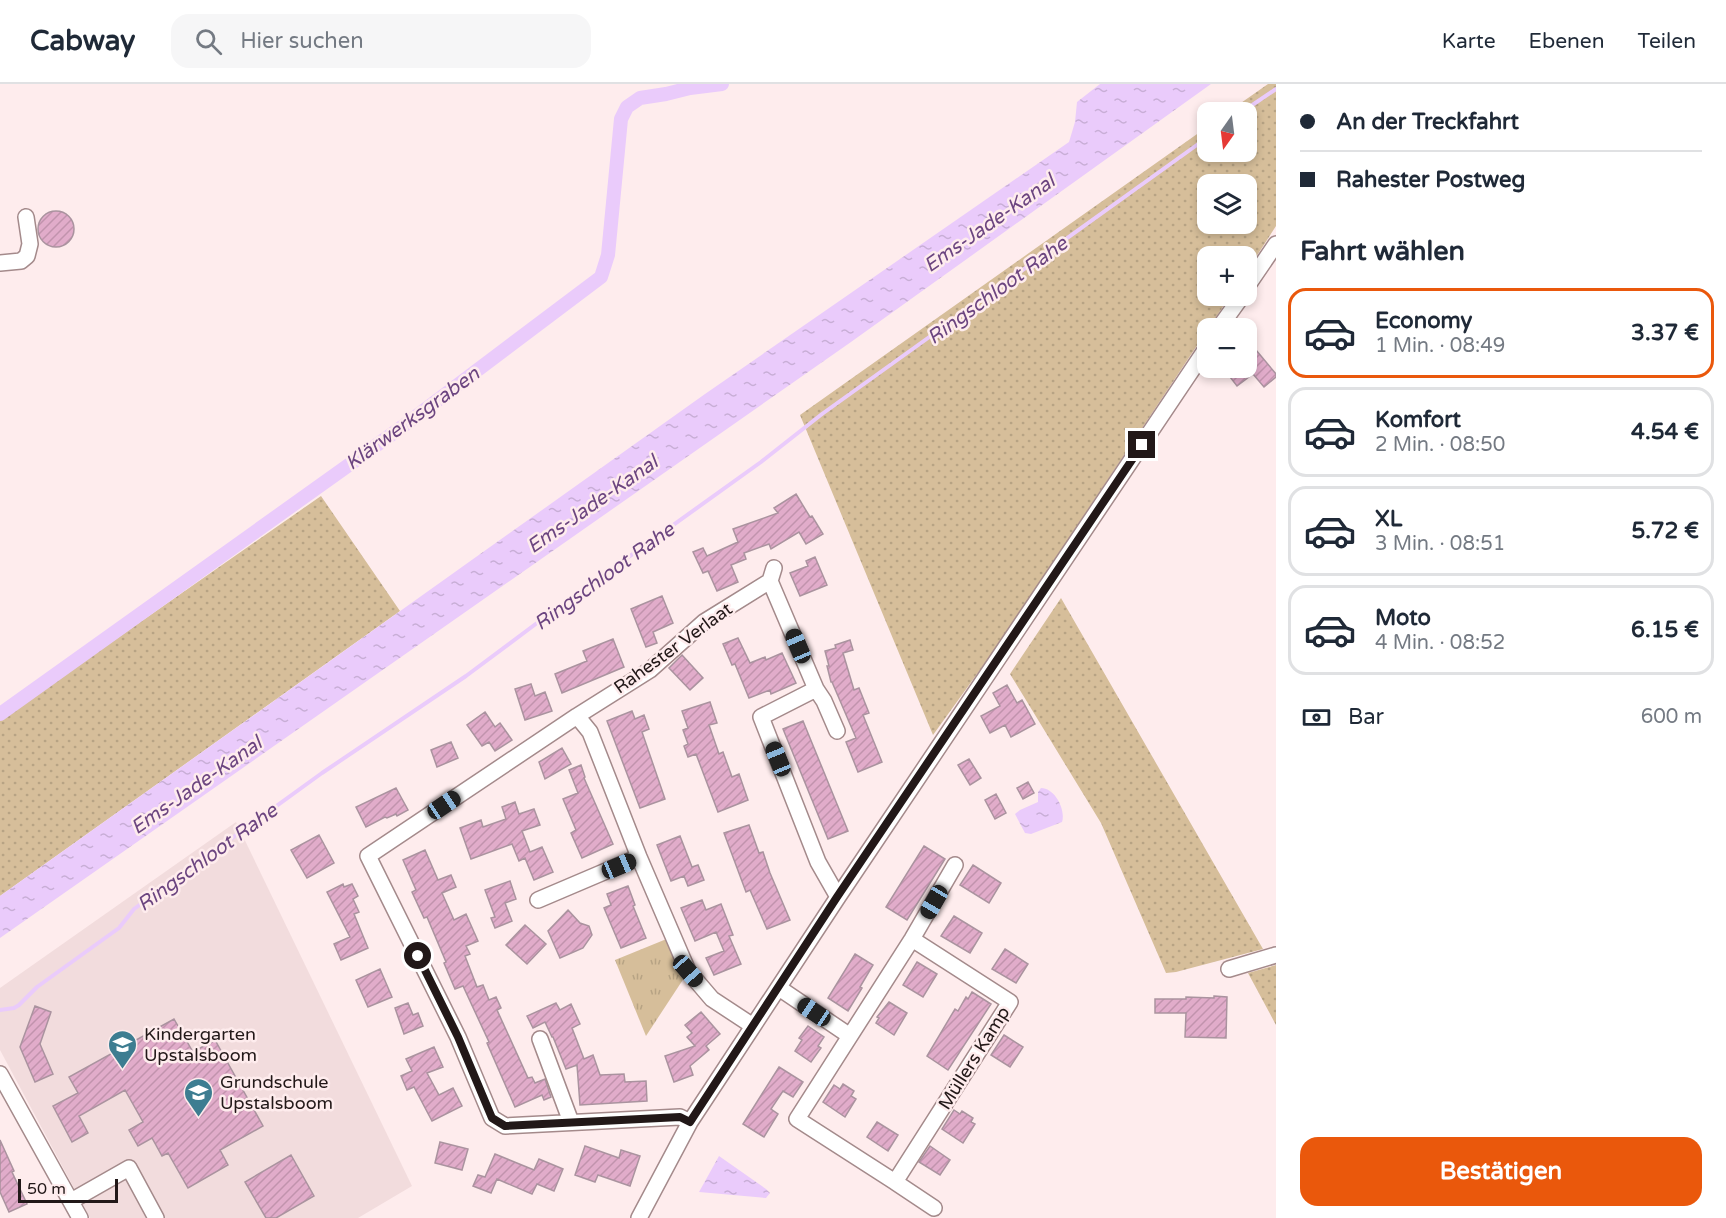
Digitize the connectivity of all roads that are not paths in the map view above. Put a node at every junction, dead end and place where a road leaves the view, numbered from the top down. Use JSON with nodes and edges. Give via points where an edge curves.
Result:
{"nodes":[{"id":1,"x":26,"y":217,"type":"dead end"},
{"id":2,"x":1276,"y":244,"type":"edge"},
{"id":3,"x":0,"y":263,"type":"edge"},
{"id":4,"x":1257,"y":272,"type":"edge"},
{"id":5,"x":1197,"y":362,"type":"edge"},
{"id":6,"x":816,"y":689,"type":"junction"},
{"id":7,"x":577,"y":716,"type":"junction"},
{"id":8,"x":837,"y":730,"type":"dead end"},
{"id":9,"x":639,"y":857,"type":"junction"},
{"id":10,"x":955,"y":865,"type":"dead end"},
{"id":11,"x":837,"y":897,"type":"junction"},
{"id":12,"x":538,"y":900,"type":"dead end"},
{"id":13,"x":912,"y":939,"type":"junction"},
{"id":14,"x":1276,"y":955,"type":"edge"},
{"id":15,"x":1229,"y":969,"type":"dead end"},
{"id":16,"x":779,"y":988,"type":"junction"},
{"id":17,"x":753,"y":1026,"type":"junction"},
{"id":18,"x":850,"y":1036,"type":"junction"},
{"id":19,"x":540,"y":1040,"type":"dead end"},
{"id":20,"x":0,"y":1074,"type":"edge"},
{"id":21,"x":571,"y":1122,"type":"junction"},
{"id":22,"x":690,"y":1122,"type":"junction"},
{"id":23,"x":895,"y":1182,"type":"junction"},
{"id":24,"x":71,"y":1201,"type":"junction"},
{"id":25,"x":934,"y":1208,"type":"dead end"},
{"id":26,"x":80,"y":1218,"type":"edge"},
{"id":27,"x":156,"y":1218,"type":"edge"},
{"id":28,"x":639,"y":1218,"type":"edge"}],
"edges":[{"from":1,"to":3,"type":"street","via":[[30,244],[27,256],[21,261]]},
{"from":2,"to":4,"type":"street"},
{"from":5,"to":11,"type":"street"},
{"from":6,"to":7,"type":"street","name":"Rahester Verlaat","via":[[772,575],[704,622],[650,670]]},
{"from":6,"to":8,"type":"street","name":"Rahester Verlaat"},
{"from":6,"to":11,"type":"street","via":[[761,717],[818,862]]},
{"from":7,"to":9,"type":"street","via":[[590,732]]},
{"from":7,"to":21,"type":"street","name":"Rahester Verlaat","via":[[368,856],[458,1037],[492,1118],[505,1126]]},
{"from":9,"to":12,"type":"street"},
{"from":9,"to":17,"type":"street","via":[[688,971],[712,999]]},
{"from":10,"to":13,"type":"street"},
{"from":11,"to":16,"type":"street"},
{"from":13,"to":18,"type":"street"},
{"from":13,"to":23,"type":"street","name":"Müllers Kamp","via":[[1010,1002]]},
{"from":14,"to":15,"type":"street"},
{"from":16,"to":17,"type":"street"},
{"from":16,"to":18,"type":"street"},
{"from":17,"to":22,"type":"street"},
{"from":18,"to":23,"type":"street","via":[[797,1119]]},
{"from":19,"to":21,"type":"street"},
{"from":20,"to":24,"type":"street"},
{"from":21,"to":22,"type":"street","via":[[680,1117]]},
{"from":22,"to":28,"type":"street"},
{"from":23,"to":25,"type":"street"},
{"from":24,"to":26,"type":"street"},
{"from":24,"to":27,"type":"street","via":[[129,1168]]}]}
